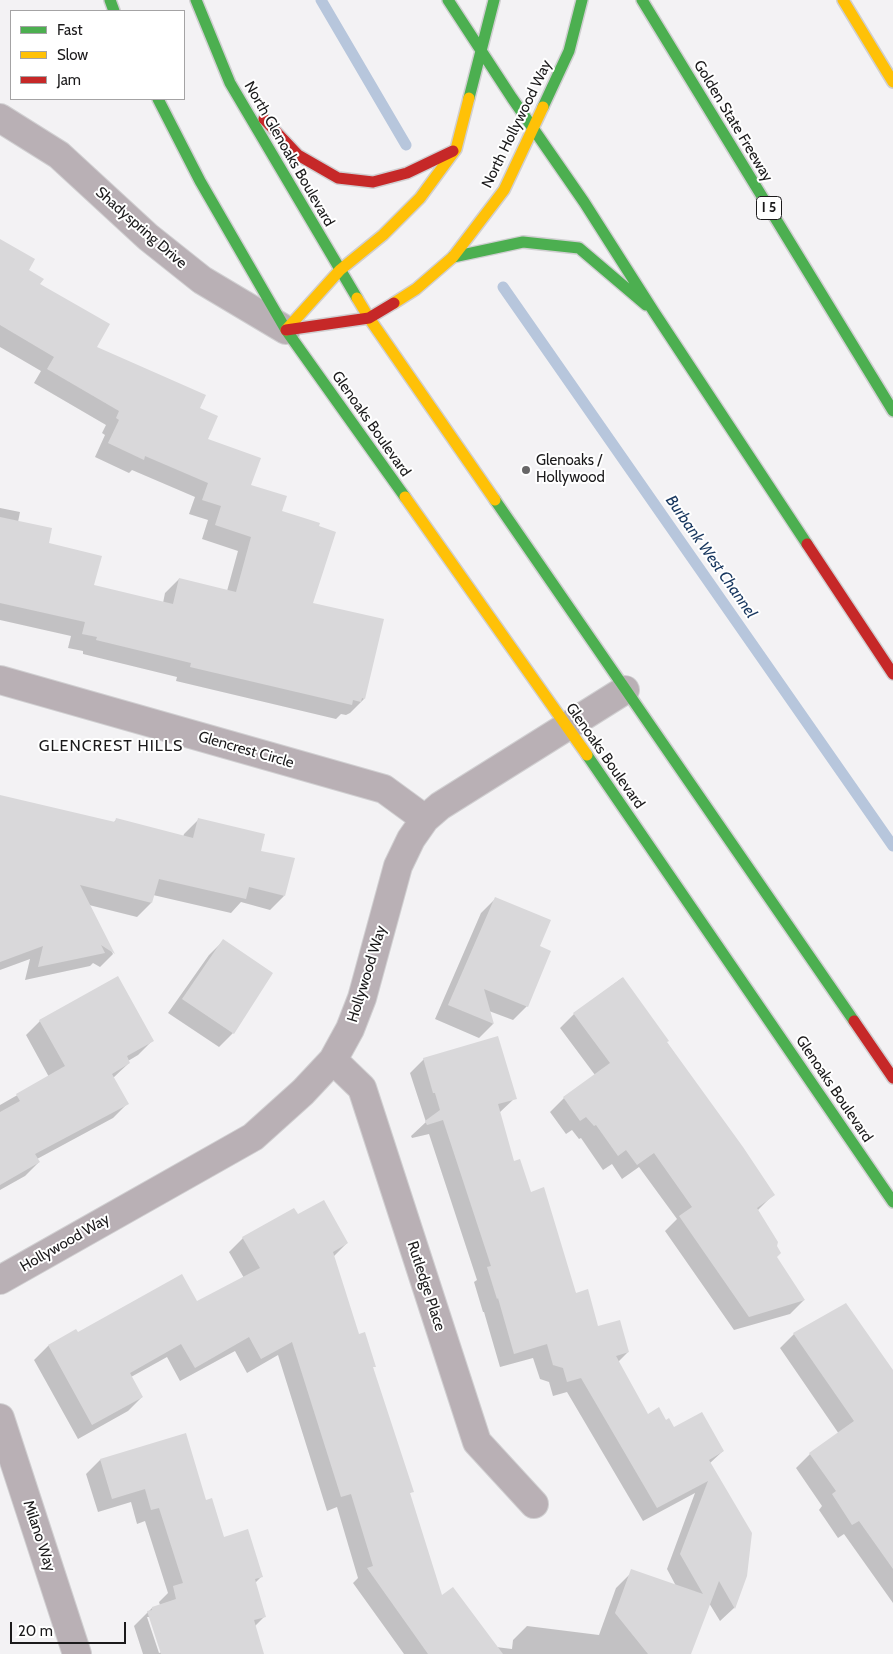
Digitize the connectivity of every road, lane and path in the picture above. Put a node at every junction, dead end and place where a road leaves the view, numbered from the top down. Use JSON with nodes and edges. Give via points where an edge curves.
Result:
{"nodes":[{"id":1,"x":196,"y":0,"type":"edge"},
{"id":2,"x":448,"y":0,"type":"edge"},
{"id":3,"x":494,"y":0,"type":"edge"},
{"id":4,"x":582,"y":0,"type":"edge"},
{"id":5,"x":843,"y":0,"type":"edge"},
{"id":6,"x":644,"y":3,"type":"edge"},
{"id":7,"x":481,"y":52,"type":"junction"},
{"id":8,"x":893,"y":82,"type":"edge"},
{"id":9,"x":230,"y":83,"type":"junction"},
{"id":10,"x":159,"y":100,"type":"edge"},
{"id":11,"x":0,"y":118,"type":"edge"},
{"id":12,"x":533,"y":128,"type":"junction"},
{"id":13,"x":456,"y":149,"type":"junction"},
{"id":14,"x":452,"y":256,"type":"junction"},
{"id":15,"x":340,"y":270,"type":"junction"},
{"id":16,"x":654,"y":312,"type":"junction"},
{"id":17,"x":369,"y":318,"type":"junction"},
{"id":18,"x":286,"y":330,"type":"junction"},
{"id":19,"x":893,"y":411,"type":"edge"},
{"id":20,"x":893,"y":674,"type":"edge"},
{"id":21,"x":0,"y":680,"type":"edge"},
{"id":22,"x":625,"y":690,"type":"junction"},
{"id":23,"x":567,"y":726,"type":"junction"},
{"id":24,"x":426,"y":819,"type":"junction"},
{"id":25,"x":333,"y":1060,"type":"junction"},
{"id":26,"x":893,"y":1078,"type":"edge"},
{"id":27,"x":893,"y":1202,"type":"edge"},
{"id":28,"x":0,"y":1280,"type":"edge"},
{"id":29,"x":0,"y":1418,"type":"edge"},
{"id":30,"x":534,"y":1504,"type":"dead end"},
{"id":31,"x":77,"y":1654,"type":"edge"}],
"edges":[{"from":1,"to":9,"type":"main road","name":"North Glenoaks Boulevard"},
{"from":2,"to":7,"type":"main road"},
{"from":3,"to":7,"type":"main road"},
{"from":4,"to":12,"type":"main road","name":"North Hollywood Way","via":[[569,51]]},
{"from":5,"to":8,"type":"main road"},
{"from":6,"to":19,"type":"main road","name":"Golden State Freeway","number":"I 5"},
{"from":7,"to":12,"type":"main road"},
{"from":7,"to":13,"type":"main road"},
{"from":9,"to":13,"type":"main road","via":[[298,155],[338,178],[373,182],[407,173]]},
{"from":9,"to":15,"type":"main road","name":"North Glenoaks Boulevard"},
{"from":10,"to":18,"type":"main road","via":[[200,181]]},
{"from":11,"to":18,"type":"street","name":"Shadyspring Drive","via":[[59,155],[148,237],[202,280]]},
{"from":12,"to":14,"type":"main road","name":"North Hollywood Way","via":[[504,190]]},
{"from":12,"to":16,"type":"main road"},
{"from":13,"to":15,"type":"main road","via":[[420,198],[383,235]]},
{"from":14,"to":16,"type":"main road","via":[[523,242],[579,248]]},
{"from":14,"to":17,"type":"main road","name":"North Hollywood Way","via":[[416,289]]},
{"from":15,"to":17,"type":"main road","name":"North Glenoaks Boulevard"},
{"from":15,"to":18,"type":"main road"},
{"from":16,"to":20,"type":"main road"},
{"from":17,"to":18,"type":"main road","name":"North Hollywood Way"},
{"from":17,"to":22,"type":"main road"},
{"from":18,"to":23,"type":"main road","name":"Glenoaks Boulevard"},
{"from":21,"to":24,"type":"street","name":"Glencrest Circle","via":[[384,789]]},
{"from":22,"to":23,"type":"street","name":"Hollywood Way"},
{"from":22,"to":26,"type":"main road"},
{"from":23,"to":24,"type":"street","name":"Hollywood Way","via":[[440,806]]},
{"from":23,"to":27,"type":"main road","name":"Glenoaks Boulevard"},
{"from":24,"to":25,"type":"street","name":"Hollywood Way","via":[[411,839],[398,866],[362,998]]},
{"from":25,"to":28,"type":"street","name":"Hollywood Way","via":[[253,1137]]},
{"from":25,"to":30,"type":"street","name":"Rutledge Place","via":[[362,1088],[477,1442]]},
{"from":29,"to":31,"type":"street","name":"Milano Way"}]}
